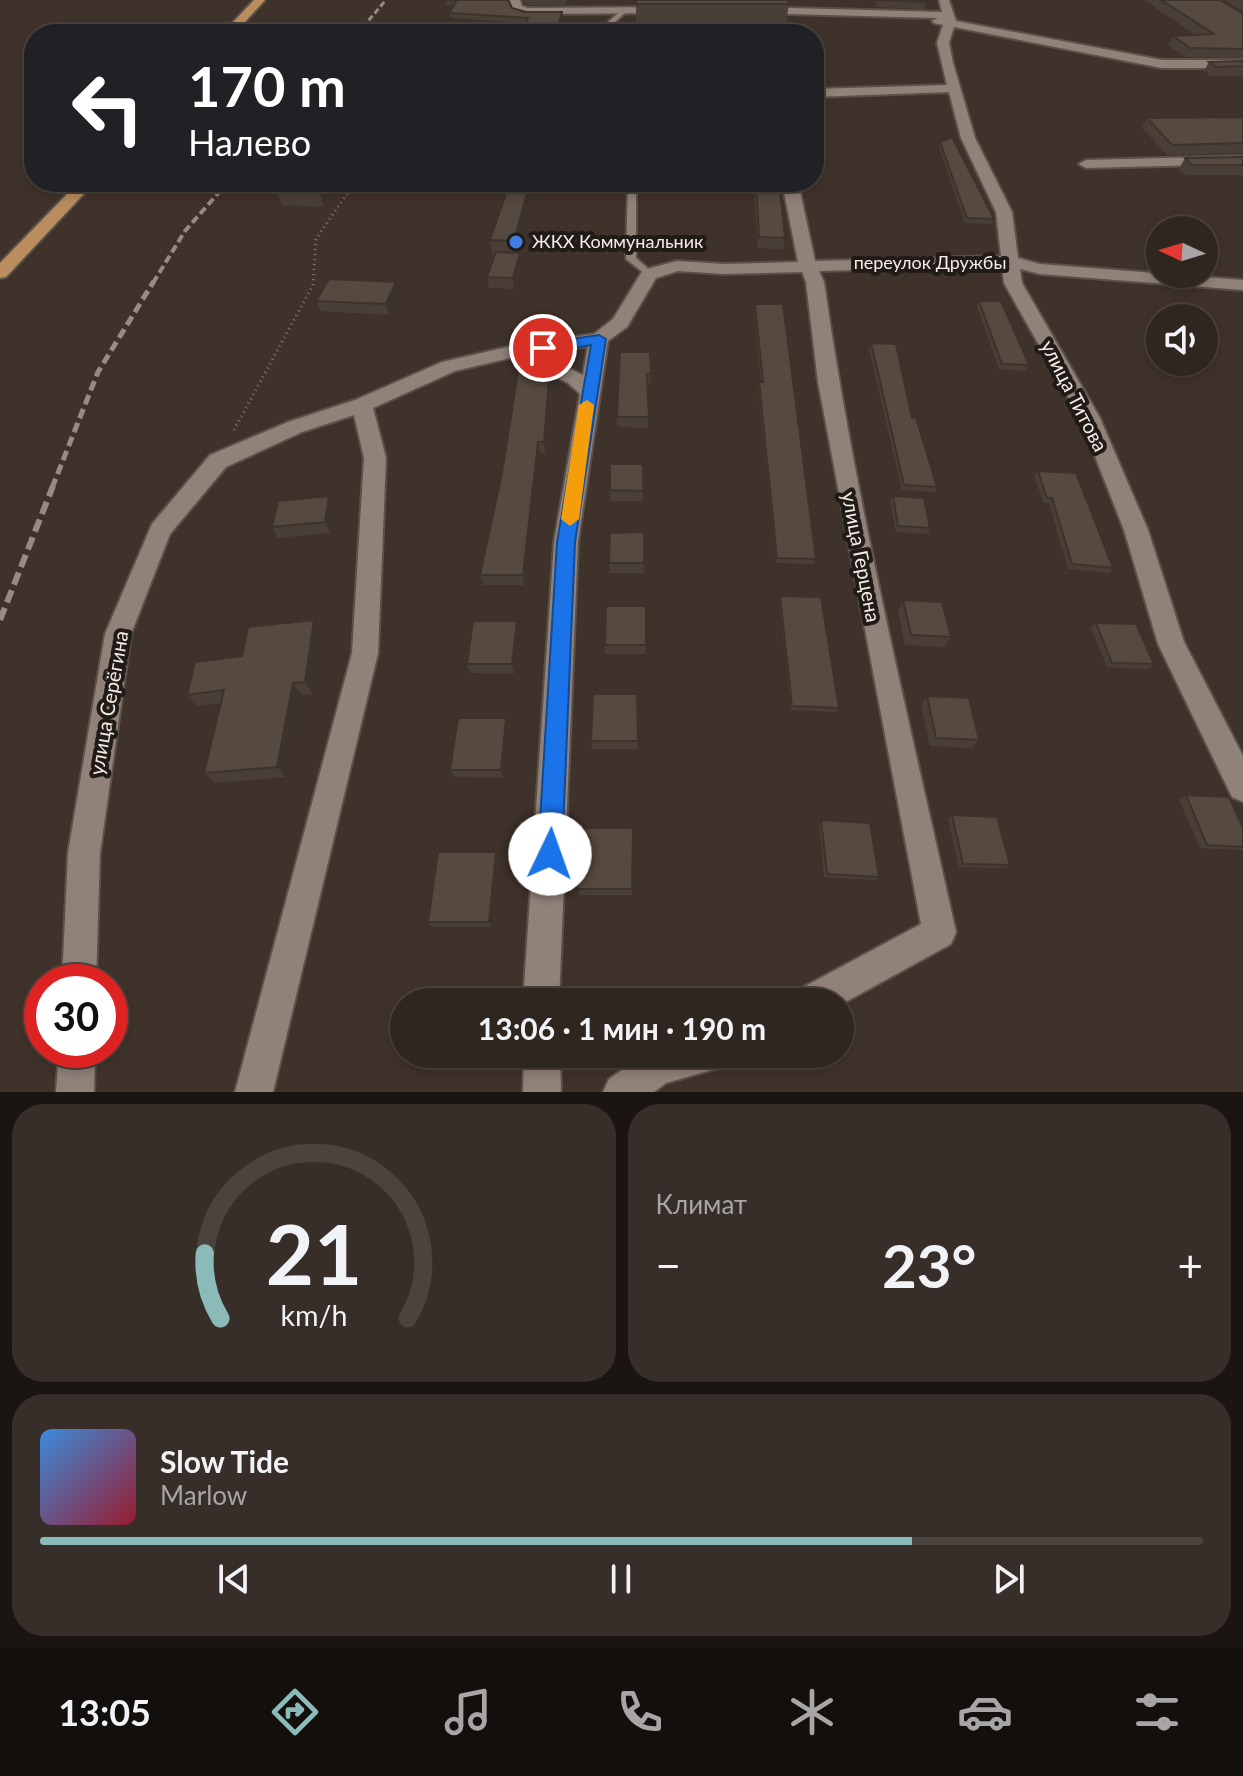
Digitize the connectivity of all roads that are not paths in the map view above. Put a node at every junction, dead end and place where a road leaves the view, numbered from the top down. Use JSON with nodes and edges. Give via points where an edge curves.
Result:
{"nodes":[{"id":1,"x":260,"y":0,"type":"edge"},
{"id":2,"x":515,"y":0,"type":"edge"},
{"id":3,"x":685,"y":9,"type":"dead end"},
{"id":4,"x":747,"y":10,"type":"edge"},
{"id":5,"x":624,"y":11,"type":"junction"},
{"id":6,"x":948,"y":13,"type":"edge"},
{"id":7,"x":237,"y":24,"type":"edge"},
{"id":8,"x":612,"y":24,"type":"edge"},
{"id":9,"x":1243,"y":64,"type":"edge"},
{"id":10,"x":953,"y":88,"type":"junction"},
{"id":11,"x":824,"y":93,"type":"edge"},
{"id":12,"x":1243,"y":160,"type":"edge"},
{"id":13,"x":1086,"y":164,"type":"dead end"},
{"id":14,"x":77,"y":192,"type":"edge"},
{"id":15,"x":632,"y":192,"type":"edge"},
{"id":16,"x":792,"y":192,"type":"edge"},
{"id":17,"x":1008,"y":261,"type":"junction"},
{"id":18,"x":807,"y":265,"type":"junction"},
{"id":19,"x":0,"y":273,"type":"edge"},
{"id":20,"x":649,"y":274,"type":"junction"},
{"id":21,"x":1243,"y":285,"type":"edge"},
{"id":22,"x":599,"y":339,"type":"junction"},
{"id":23,"x":516,"y":351,"type":"junction"},
{"id":24,"x":589,"y":391,"type":"junction"},
{"id":25,"x":362,"y":405,"type":"junction"},
{"id":26,"x":1243,"y":787,"type":"edge"},
{"id":27,"x":80,"y":964,"type":"edge"},
{"id":28,"x":542,"y":988,"type":"edge"},
{"id":29,"x":836,"y":988,"type":"edge"},
{"id":30,"x":76,"y":1068,"type":"edge"},
{"id":31,"x":542,"y":1068,"type":"edge"},
{"id":32,"x":657,"y":1068,"type":"edge"},
{"id":33,"x":75,"y":1092,"type":"edge"},
{"id":34,"x":254,"y":1092,"type":"edge"},
{"id":35,"x":542,"y":1092,"type":"edge"},
{"id":36,"x":622,"y":1092,"type":"edge"}],
"edges":[{"from":1,"to":7,"type":"main road"},
{"from":2,"to":5,"type":"street","via":[[517,8],[527,11]]},
{"from":3,"to":5,"type":"street"},
{"from":4,"to":6,"type":"street"},
{"from":5,"to":8,"type":"lane"},
{"from":6,"to":9,"type":"street","via":[[1162,64]]},
{"from":6,"to":10,"type":"street","name":"улица Титова","via":[[943,43]]},
{"from":10,"to":11,"type":"street"},
{"from":10,"to":17,"type":"street","name":"улица Титова","via":[[968,138],[1004,212]]},
{"from":12,"to":13,"type":"street"},
{"from":14,"to":19,"type":"main road"},
{"from":15,"to":20,"type":"lane","via":[[631,259]]},
{"from":16,"to":18,"type":"street","name":"улица Герцена"},
{"from":17,"to":18,"type":"street","name":"переулок Дружбы"},
{"from":17,"to":21,"type":"street","name":"переулок Дружбы","via":[[1040,269]]},
{"from":17,"to":26,"type":"street","name":"улица Титова","via":[[1020,297],[1090,418],[1136,530],[1171,644]]},
{"from":18,"to":20,"type":"street","via":[[677,266]]},
{"from":18,"to":29,"type":"street","name":"улица Герцена","via":[[815,282],[828,382],[939,932]]},
{"from":20,"to":22,"type":"street","via":[[620,323]]},
{"from":22,"to":23,"type":"street","name":"улица Серёгина"},
{"from":22,"to":24,"type":"street"},
{"from":23,"to":24,"type":"street","via":[[575,378]]},
{"from":23,"to":25,"type":"street","name":"улица Серёгина","via":[[449,366]]},
{"from":24,"to":28,"type":"street","via":[[566,542]]},
{"from":25,"to":27,"type":"street","name":"улица Серёгина","via":[[218,461],[160,530],[118,634],[84,853]]},
{"from":25,"to":34,"type":"street","via":[[375,458],[365,653]]},
{"from":30,"to":33,"type":"street"},
{"from":31,"to":35,"type":"street"},
{"from":32,"to":36,"type":"street"}]}
